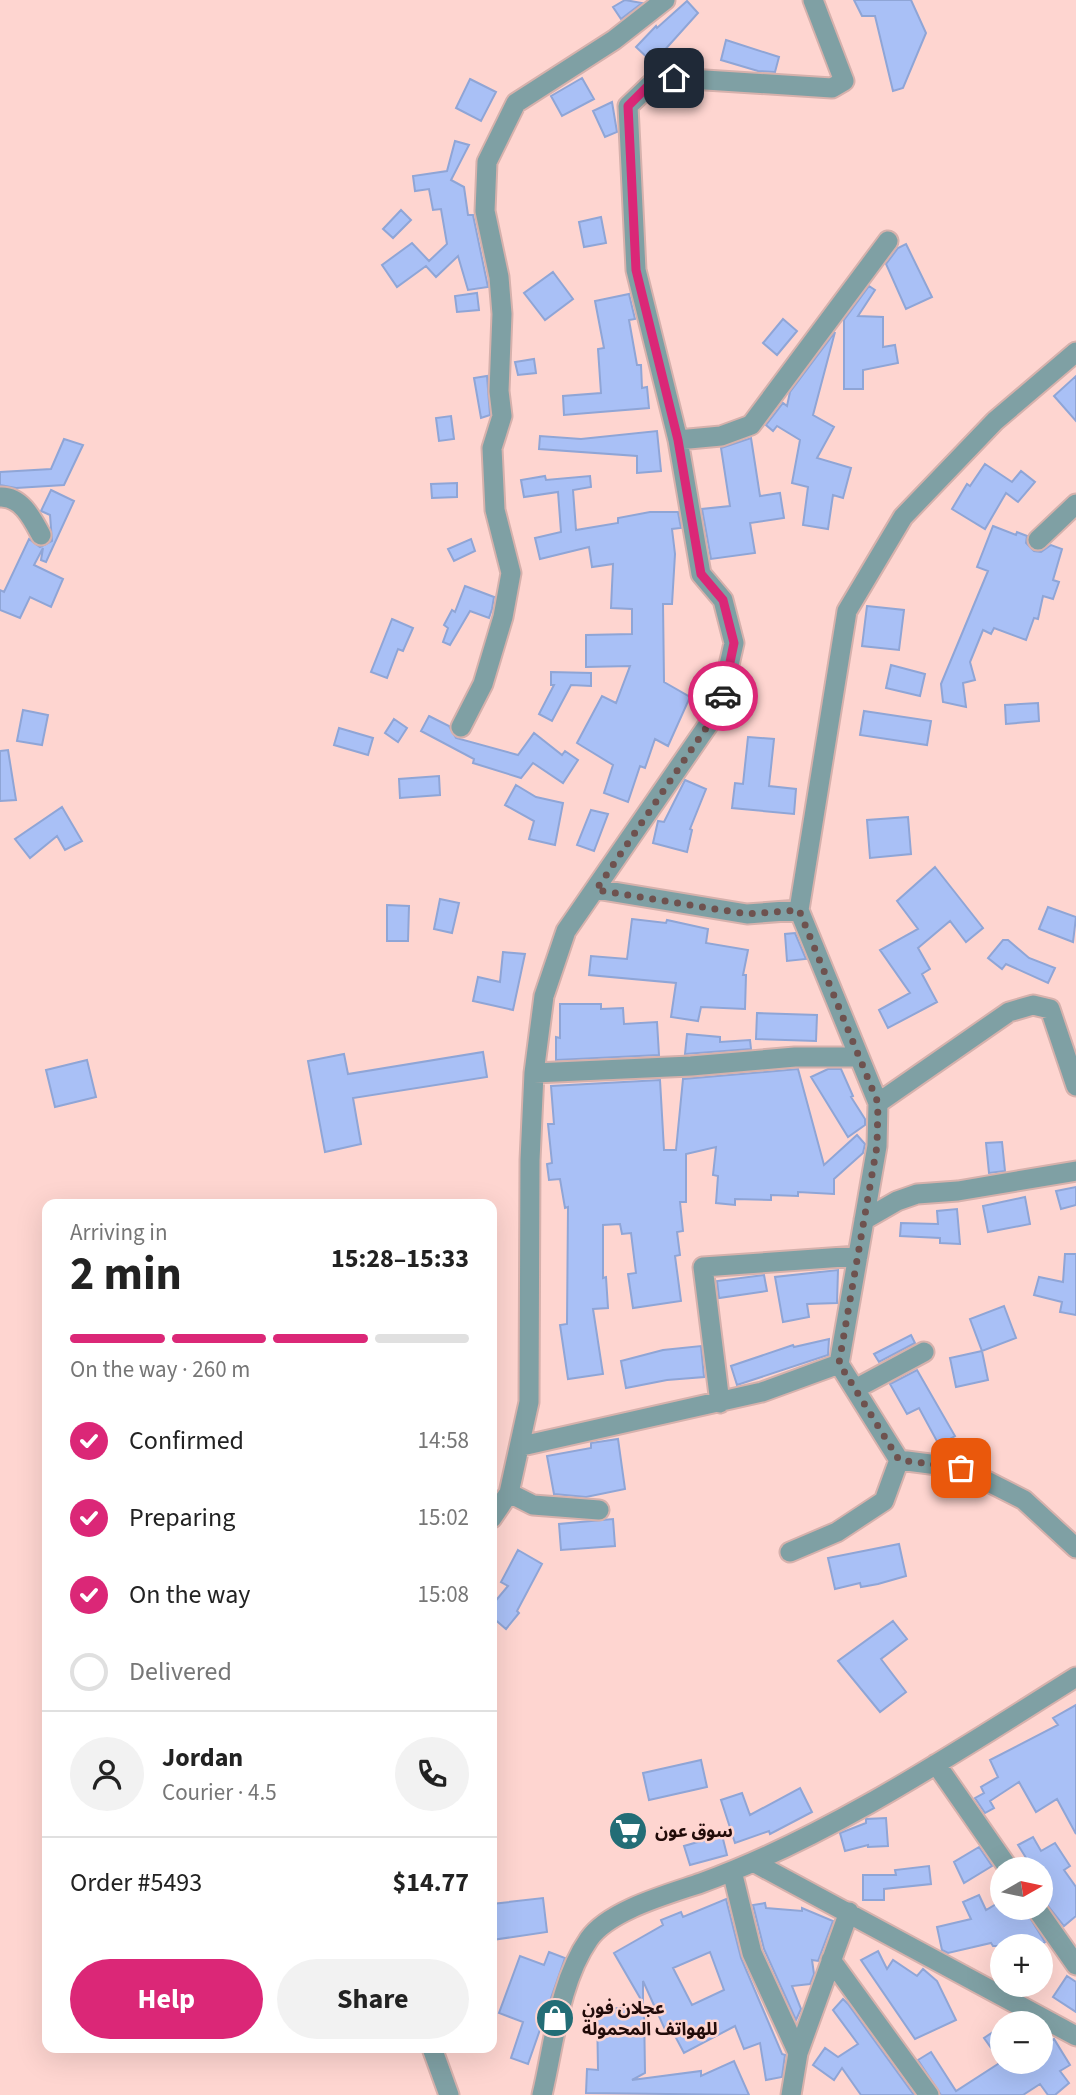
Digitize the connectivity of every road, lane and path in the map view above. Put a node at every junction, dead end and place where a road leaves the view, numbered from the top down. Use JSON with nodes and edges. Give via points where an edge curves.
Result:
{"nodes":[{"id":1,"x":665,"y":0,"type":"edge"},
{"id":2,"x":813,"y":0,"type":"edge"},
{"id":3,"x":888,"y":242,"type":"dead end"},
{"id":4,"x":1076,"y":352,"type":"edge"},
{"id":5,"x":678,"y":440,"type":"junction"},
{"id":6,"x":0,"y":497,"type":"edge"},
{"id":7,"x":1076,"y":504,"type":"edge"},
{"id":8,"x":41,"y":535,"type":"dead end"},
{"id":9,"x":1038,"y":540,"type":"dead end"},
{"id":10,"x":461,"y":727,"type":"dead end"},
{"id":11,"x":596,"y":890,"type":"junction"},
{"id":12,"x":799,"y":910,"type":"junction"},
{"id":13,"x":859,"y":1057,"type":"junction"},
{"id":14,"x":534,"y":1073,"type":"junction"},
{"id":15,"x":1076,"y":1086,"type":"edge"},
{"id":16,"x":878,"y":1103,"type":"junction"},
{"id":17,"x":1076,"y":1171,"type":"edge"},
{"id":18,"x":864,"y":1220,"type":"junction"},
{"id":19,"x":858,"y":1256,"type":"junction"},
{"id":20,"x":924,"y":1352,"type":"dead end"},
{"id":21,"x":839,"y":1363,"type":"junction"},
{"id":22,"x":855,"y":1390,"type":"junction"},
{"id":23,"x":720,"y":1402,"type":"junction"},
{"id":24,"x":522,"y":1446,"type":"junction"},
{"id":25,"x":899,"y":1460,"type":"junction"},
{"id":26,"x":509,"y":1493,"type":"junction"},
{"id":27,"x":599,"y":1510,"type":"dead end"},
{"id":28,"x":497,"y":1511,"type":"edge"},
{"id":29,"x":1076,"y":1548,"type":"edge"},
{"id":30,"x":790,"y":1552,"type":"dead end"},
{"id":31,"x":1076,"y":1677,"type":"edge"},
{"id":32,"x":936,"y":1765,"type":"junction"},
{"id":33,"x":1001,"y":1857,"type":"edge"},
{"id":34,"x":755,"y":1863,"type":"junction"},
{"id":35,"x":732,"y":1871,"type":"junction"},
{"id":36,"x":849,"y":1912,"type":"junction"},
{"id":37,"x":1044,"y":1920,"type":"edge"},
{"id":38,"x":831,"y":1960,"type":"junction"},
{"id":39,"x":1076,"y":1965,"type":"edge"},
{"id":40,"x":1076,"y":2036,"type":"edge"},
{"id":41,"x":434,"y":2053,"type":"edge"},
{"id":42,"x":798,"y":2053,"type":"junction"},
{"id":43,"x":449,"y":2095,"type":"edge"},
{"id":44,"x":542,"y":2095,"type":"edge"},
{"id":45,"x":791,"y":2095,"type":"edge"},
{"id":46,"x":929,"y":2095,"type":"edge"}],
"edges":[{"from":1,"to":10,"type":"street","via":[[614,40],[516,103],[487,162],[485,211],[502,314],[502,416],[492,448],[495,510],[511,573],[483,684]]},
{"from":2,"to":5,"type":"street","via":[[844,81],[832,88],[674,78],[650,84],[628,106],[636,270]]},
{"from":3,"to":5,"type":"street","via":[[751,425],[721,436]]},
{"from":4,"to":12,"type":"street","via":[[995,421],[903,517],[847,611]]},
{"from":5,"to":11,"type":"street","via":[[701,574],[723,600],[734,643],[719,709]]},
{"from":6,"to":8,"type":"street","via":[[9,497],[29,511]]},
{"from":7,"to":9,"type":"street"},
{"from":11,"to":12,"type":"street","via":[[747,914]]},
{"from":11,"to":14,"type":"street","via":[[566,931],[557,957],[544,996]]},
{"from":12,"to":13,"type":"street"},
{"from":13,"to":14,"type":"street"},
{"from":13,"to":16,"type":"street"},
{"from":14,"to":24,"type":"street","via":[[529,1402]]},
{"from":15,"to":16,"type":"street","via":[[1050,1009],[1033,1005],[1009,1012]]},
{"from":16,"to":18,"type":"street","via":[[877,1146]]},
{"from":17,"to":18,"type":"street","via":[[917,1194]]},
{"from":18,"to":19,"type":"street"},
{"from":19,"to":21,"type":"street"},
{"from":19,"to":23,"type":"street","via":[[703,1267]]},
{"from":20,"to":22,"type":"street"},
{"from":21,"to":22,"type":"street"},
{"from":21,"to":23,"type":"street","via":[[762,1392]]},
{"from":22,"to":25,"type":"street"},
{"from":23,"to":24,"type":"street"},
{"from":24,"to":26,"type":"street"},
{"from":25,"to":29,"type":"street","via":[[961,1468],[1024,1500]]},
{"from":25,"to":30,"type":"street","via":[[884,1501],[837,1532]]},
{"from":26,"to":27,"type":"street","via":[[533,1505]]},
{"from":26,"to":28,"type":"street"},
{"from":31,"to":32,"type":"street"},
{"from":32,"to":33,"type":"street"},
{"from":32,"to":34,"type":"street"},
{"from":34,"to":35,"type":"street"},
{"from":34,"to":36,"type":"street"},
{"from":35,"to":42,"type":"street","via":[[752,1953]]},
{"from":35,"to":44,"type":"street","via":[[630,1908],[590,1937],[571,1971]]},
{"from":36,"to":38,"type":"street"},
{"from":36,"to":40,"type":"street"},
{"from":37,"to":39,"type":"street"},
{"from":38,"to":42,"type":"street"},
{"from":38,"to":46,"type":"street"},
{"from":41,"to":43,"type":"street"},
{"from":42,"to":45,"type":"street"}]}
